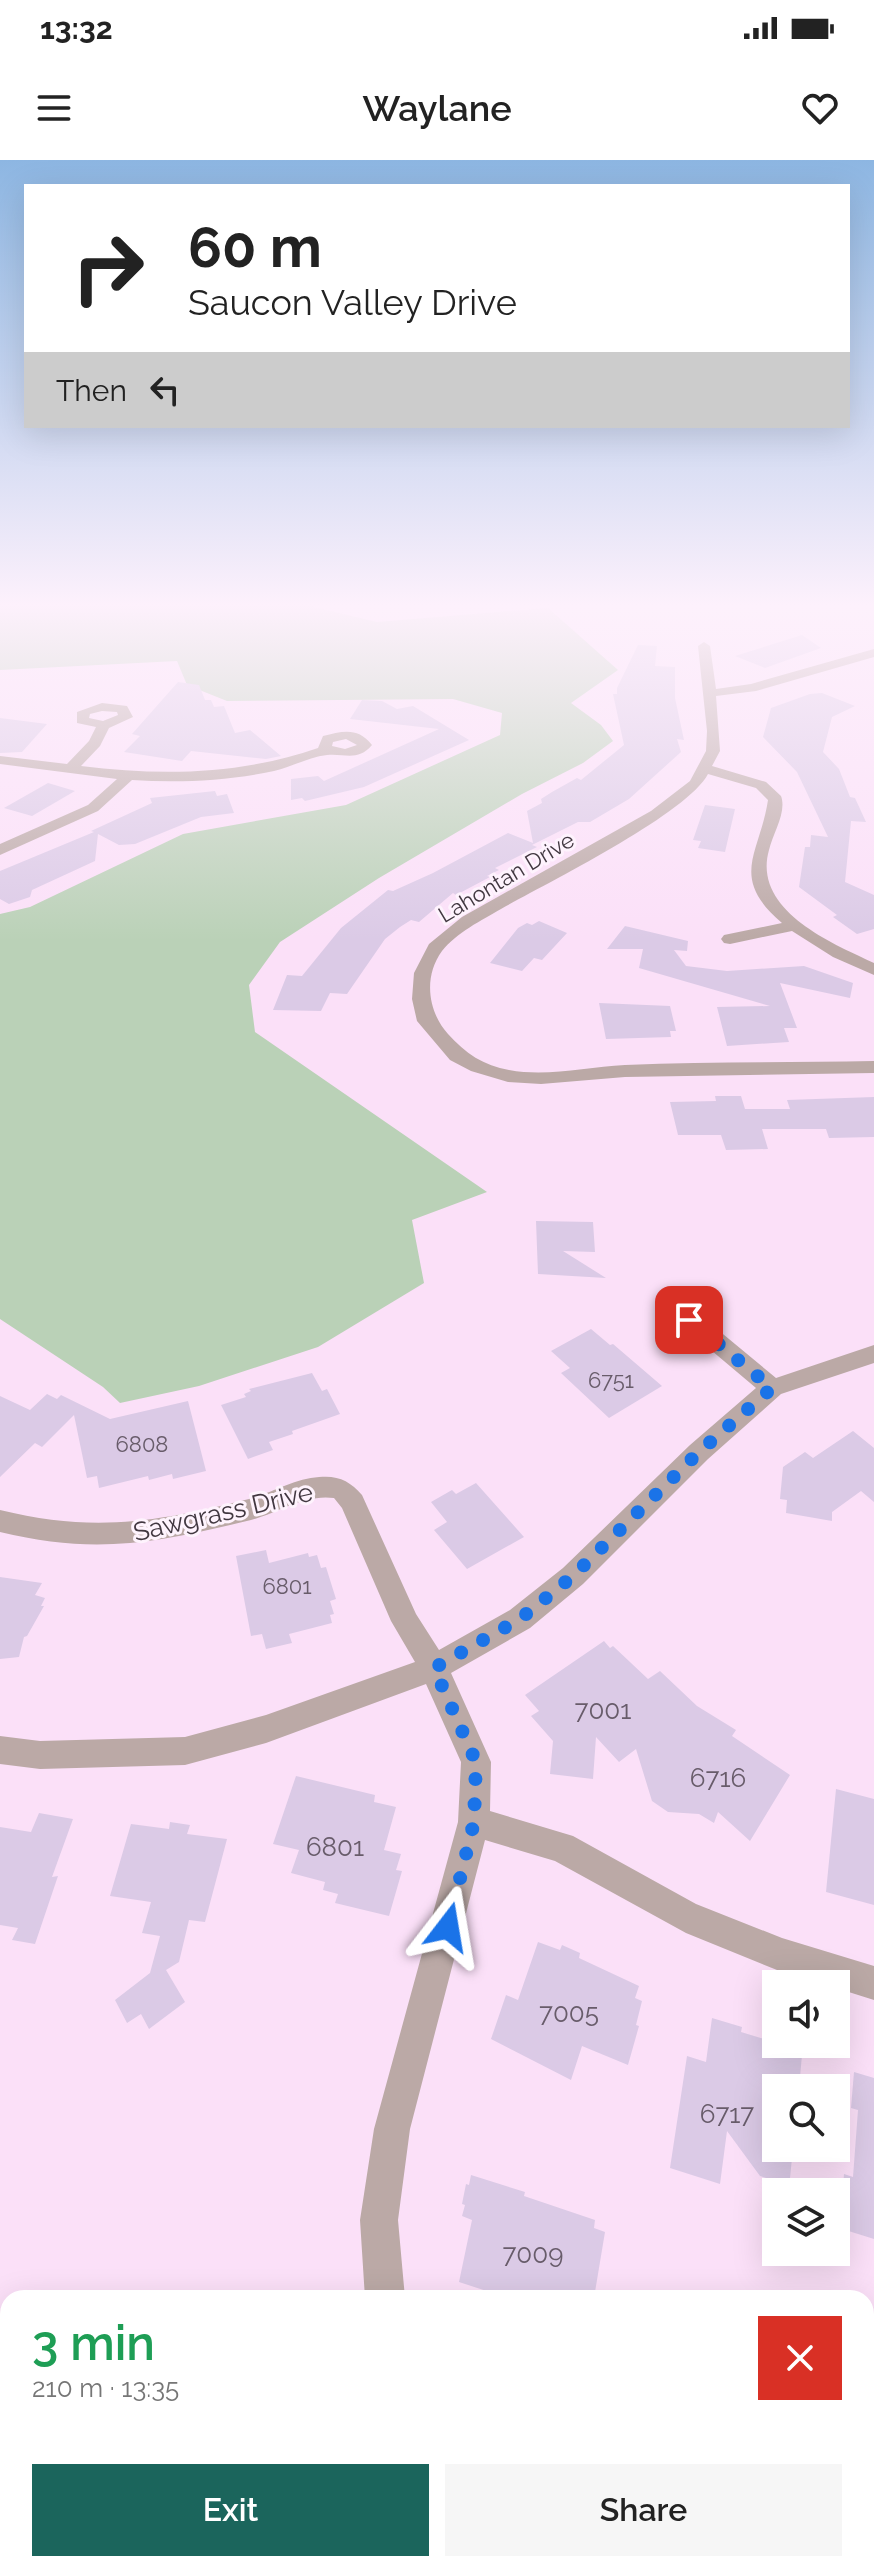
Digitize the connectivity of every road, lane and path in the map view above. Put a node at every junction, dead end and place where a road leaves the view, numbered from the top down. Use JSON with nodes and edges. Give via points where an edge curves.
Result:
{"nodes":[{"id":1,"x":713,"y":717,"type":"edge"},
{"id":2,"x":104,"y":725,"type":"dead end"},
{"id":3,"x":327,"y":750,"type":"dead end"},
{"id":4,"x":0,"y":760,"type":"edge"},
{"id":5,"x":71,"y":768,"type":"junction"},
{"id":6,"x":705,"y":768,"type":"junction"},
{"id":7,"x":128,"y":776,"type":"junction"},
{"id":8,"x":0,"y":850,"type":"edge"},
{"id":9,"x":794,"y":926,"type":"junction"},
{"id":10,"x":730,"y":939,"type":"dead end"},
{"id":11,"x":874,"y":970,"type":"edge"},
{"id":12,"x":874,"y":1067,"type":"edge"},
{"id":13,"x":669,"y":1302,"type":"dead end"},
{"id":14,"x":874,"y":1354,"type":"edge"},
{"id":15,"x":772,"y":1388,"type":"junction"},
{"id":16,"x":0,"y":1521,"type":"edge"},
{"id":17,"x":434,"y":1668,"type":"junction"},
{"id":18,"x":0,"y":1750,"type":"edge"},
{"id":19,"x":474,"y":1822,"type":"junction"},
{"id":20,"x":874,"y":1983,"type":"edge"},
{"id":21,"x":384,"y":2290,"type":"edge"}],
"edges":[{"from":1,"to":6,"type":"street","name":"Lahontan Drive","via":[[713,751]]},
{"from":2,"to":5,"type":"street"},
{"from":3,"to":7,"type":"street","via":[[239,776]]},
{"from":4,"to":5,"type":"street"},
{"from":5,"to":7,"type":"street"},
{"from":6,"to":9,"type":"street","via":[[761,785],[776,799],[758,869],[764,893]]},
{"from":6,"to":12,"type":"street","name":"Lahontan Drive","via":[[679,800],[468,921],[435,948],[423,973],[426,1021],[457,1056],[508,1076]]},
{"from":7,"to":8,"type":"street","via":[[93,808]]},
{"from":9,"to":10,"type":"street"},
{"from":9,"to":11,"type":"street"},
{"from":13,"to":15,"type":"street"},
{"from":14,"to":15,"type":"street"},
{"from":15,"to":17,"type":"street","via":[[573,1576],[520,1619]]},
{"from":16,"to":17,"type":"street","name":"Sawgrass Drive","via":[[62,1534],[121,1536],[281,1501],[316,1487],[341,1489],[353,1502],[405,1621]]},
{"from":17,"to":18,"type":"street","via":[[266,1729],[185,1751],[40,1755]]},
{"from":17,"to":19,"type":"street","via":[[476,1762]]},
{"from":19,"to":20,"type":"street","via":[[562,1847],[686,1917],[782,1955]]},
{"from":19,"to":21,"type":"street","via":[[392,2129],[379,2220]]}]}
